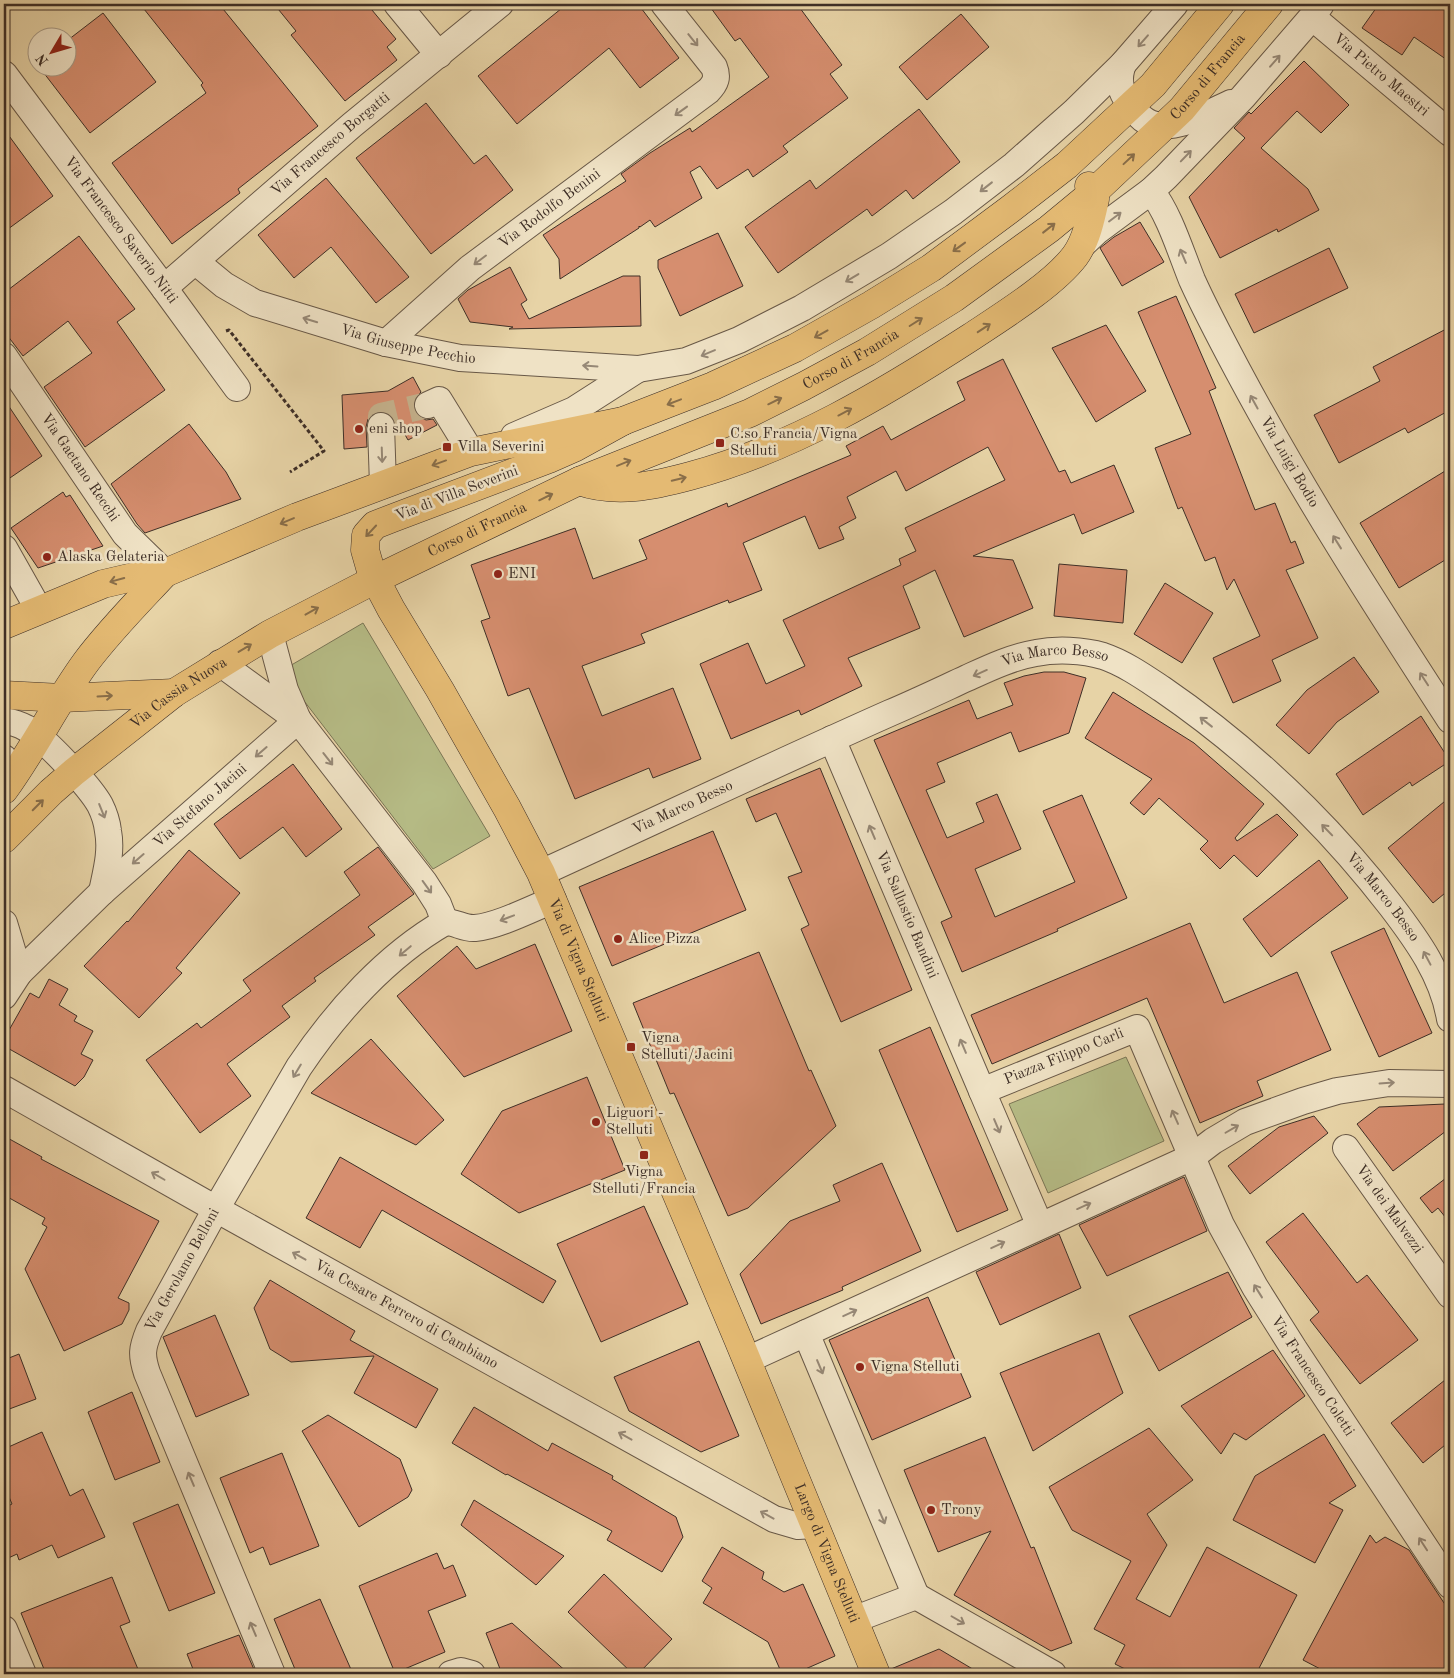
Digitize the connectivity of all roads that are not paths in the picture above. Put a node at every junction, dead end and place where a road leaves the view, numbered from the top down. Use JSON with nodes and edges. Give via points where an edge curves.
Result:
{"nodes":[{"id":1,"x":397,"y":4,"type":"edge"},
{"id":2,"x":500,"y":4,"type":"edge"},
{"id":3,"x":664,"y":4,"type":"edge"},
{"id":4,"x":1175,"y":4,"type":"edge"},
{"id":5,"x":1220,"y":4,"type":"edge"},
{"id":6,"x":1269,"y":4,"type":"edge"},
{"id":7,"x":1317,"y":10,"type":"edge"},
{"id":8,"x":439,"y":55,"type":"junction"},
{"id":9,"x":1123,"y":64,"type":"junction"},
{"id":10,"x":4,"y":74,"type":"edge"},
{"id":11,"x":1243,"y":97,"type":"junction"},
{"id":12,"x":1132,"y":107,"type":"junction"},
{"id":13,"x":1165,"y":126,"type":"junction"},
{"id":14,"x":1450,"y":133,"type":"edge"},
{"id":15,"x":1014,"y":165,"type":"junction"},
{"id":16,"x":1067,"y":165,"type":"junction"},
{"id":17,"x":1151,"y":191,"type":"junction"},
{"id":18,"x":1095,"y":192,"type":"junction"},
{"id":19,"x":1081,"y":246,"type":"junction"},
{"id":20,"x":196,"y":262,"type":"junction"},
{"id":21,"x":164,"y":288,"type":"junction"},
{"id":22,"x":386,"y":343,"type":"junction"},
{"id":23,"x":4,"y":356,"type":"edge"},
{"id":24,"x":638,"y":370,"type":"junction"},
{"id":25,"x":237,"y":388,"type":"dead end"},
{"id":26,"x":428,"y":405,"type":"tunnel mouth"},
{"id":27,"x":623,"y":421,"type":"junction"},
{"id":28,"x":381,"y":426,"type":"dead end"},
{"id":29,"x":476,"y":451,"type":"junction"},
{"id":30,"x":579,"y":481,"type":"junction"},
{"id":31,"x":383,"y":485,"type":"junction"},
{"id":32,"x":4,"y":548,"type":"edge"},
{"id":33,"x":165,"y":573,"type":"junction"},
{"id":34,"x":376,"y":579,"type":"junction"},
{"id":35,"x":39,"y":610,"type":"junction"},
{"id":36,"x":4,"y":625,"type":"edge"},
{"id":37,"x":270,"y":634,"type":"junction"},
{"id":38,"x":220,"y":663,"type":"junction"},
{"id":39,"x":174,"y":693,"type":"junction"},
{"id":40,"x":4,"y":694,"type":"edge"},
{"id":41,"x":62,"y":698,"type":"junction"},
{"id":42,"x":298,"y":720,"type":"junction"},
{"id":43,"x":1450,"y":720,"type":"edge"},
{"id":44,"x":4,"y":721,"type":"edge"},
{"id":45,"x":38,"y":736,"type":"junction"},
{"id":46,"x":832,"y":738,"type":"junction"},
{"id":47,"x":4,"y":758,"type":"edge"},
{"id":48,"x":74,"y":772,"type":"junction"},
{"id":49,"x":4,"y":778,"type":"edge"},
{"id":50,"x":4,"y":790,"type":"edge"},
{"id":51,"x":4,"y":839,"type":"edge"},
{"id":52,"x":541,"y":873,"type":"junction"},
{"id":53,"x":102,"y":892,"type":"junction"},
{"id":54,"x":553,"y":900,"type":"junction"},
{"id":55,"x":444,"y":922,"type":"junction"},
{"id":56,"x":4,"y":923,"type":"edge"},
{"id":57,"x":19,"y":973,"type":"junction"},
{"id":58,"x":4,"y":996,"type":"edge"},
{"id":59,"x":1450,"y":1019,"type":"edge"},
{"id":60,"x":1450,"y":1084,"type":"edge"},
{"id":61,"x":4,"y":1089,"type":"edge"},
{"id":62,"x":982,"y":1091,"type":"junction"},
{"id":63,"x":1346,"y":1148,"type":"dead end"},
{"id":64,"x":1192,"y":1157,"type":"junction"},
{"id":65,"x":216,"y":1209,"type":"junction"},
{"id":66,"x":1040,"y":1226,"type":"junction"},
{"id":67,"x":1450,"y":1295,"type":"edge"},
{"id":68,"x":806,"y":1333,"type":"junction"},
{"id":69,"x":747,"y":1360,"type":"junction"},
{"id":70,"x":814,"y":1525,"type":"junction"},
{"id":71,"x":1450,"y":1584,"type":"edge"},
{"id":72,"x":916,"y":1596,"type":"junction"},
{"id":73,"x":853,"y":1620,"type":"junction"},
{"id":74,"x":4,"y":1629,"type":"edge"},
{"id":75,"x":23,"y":1674,"type":"edge"},
{"id":76,"x":272,"y":1674,"type":"edge"},
{"id":77,"x":451,"y":1674,"type":"edge"},
{"id":78,"x":472,"y":1674,"type":"edge"},
{"id":79,"x":876,"y":1674,"type":"edge"},
{"id":80,"x":1053,"y":1674,"type":"edge"}],
"edges":[{"from":1,"to":8,"type":"street"},
{"from":2,"to":8,"type":"street","name":"Via Francesco Borgatti"},
{"from":3,"to":22,"type":"street","name":"Via Rodolfo Benini","one_way":true,"via":[[714,66],[716,79],[708,91],[470,268]]},
{"from":4,"to":9,"type":"street","one_way":true},
{"from":5,"to":12,"type":"main road"},
{"from":6,"to":13,"type":"main road","name":"Corso di Francia","via":[[1199,90]]},
{"from":11,"to":7,"type":"street","name":"Corso di Francia","one_way":true},
{"from":7,"to":14,"type":"street","name":"Via Pietro Maestri"},
{"from":8,"to":20,"type":"street","name":"Via Francesco Borgatti","via":[[346,117]]},
{"from":9,"to":12,"type":"street","name":"Corso di Francia","via":[[1120,89]]},
{"from":9,"to":15,"type":"street"},
{"from":10,"to":21,"type":"street","name":"Via Francesco Saverio Nitti"},
{"from":11,"to":13,"type":"street","name":"Corso di Francia","via":[[1210,113]]},
{"from":17,"to":11,"type":"street","name":"Corso di Francia","one_way":true},
{"from":12,"to":13,"type":"street","name":"Corso di Francia","via":[[1145,121]]},
{"from":12,"to":16,"type":"main road"},
{"from":18,"to":13,"type":"main road","name":"Corso di Francia","one_way":true},
{"from":15,"to":16,"type":"street"},
{"from":15,"to":24,"type":"street","one_way":true,"via":[[903,248],[785,318],[692,360]]},
{"from":16,"to":18,"type":"main road"},
{"from":16,"to":27,"type":"main road","one_way":true,"via":[[931,268],[849,318],[747,371]]},
{"from":17,"to":18,"type":"street","name":"Corso di Francia","via":[[1120,186],[1102,194]]},
{"from":19,"to":17,"type":"street","name":"Corso di Francia","one_way":true},
{"from":43,"to":17,"type":"street","name":"Via Luigi Bodio","one_way":true,"via":[[1272,433],[1225,348],[1161,204]]},
{"from":18,"to":19,"type":"main road","name":"Corso di Francia"},
{"from":30,"to":18,"type":"main road","name":"Corso di Francia","one_way":true,"via":[[750,412],[867,352],[980,280]]},
{"from":30,"to":19,"type":"main road","name":"Corso di Francia","one_way":true,"via":[[608,488],[654,485],[733,464],[764,452],[865,401],[984,329],[1056,276]]},
{"from":20,"to":21,"type":"street","name":"Via Francesco Borgatti"},
{"from":22,"to":20,"type":"street","name":"Via Giuseppe Pecchio","one_way":true,"via":[[255,303],[224,285]]},
{"from":21,"to":25,"type":"street","name":"Via Francesco Saverio Nitti"},
{"from":24,"to":22,"type":"street","name":"Via Giuseppe Pecchio","one_way":true,"via":[[460,358]]},
{"from":23,"to":33,"type":"street","name":"Via Gaetano Recchi","via":[[125,534]]},
{"from":24,"to":29,"type":"street","name":"Via di Villa Severini","via":[[574,410]]},
{"from":26,"to":29,"type":"street","via":[[439,400]]},
{"from":27,"to":29,"type":"main road","name":"Via di Villa Severini"},
{"from":27,"to":34,"type":"main road","name":"Via di Villa Severini","one_way":true,"via":[[549,459],[375,525],[366,534],[364,543]]},
{"from":28,"to":31,"type":"street","one_way":true},
{"from":29,"to":31,"type":"main road","name":"Via di Villa Severini","one_way":true},
{"from":34,"to":30,"type":"main road","name":"Corso di Francia","one_way":true},
{"from":31,"to":33,"type":"main road","name":"Via di Villa Severini","one_way":true,"via":[[297,517]]},
{"from":32,"to":35,"type":"street"},
{"from":33,"to":35,"type":"main road","one_way":true,"via":[[103,584]]},
{"from":33,"to":41,"type":"main road","via":[[112,630]]},
{"from":37,"to":34,"type":"main road","name":"Via Cassia Nuova","one_way":true},
{"from":34,"to":52,"type":"main road","name":"Via di Vigna Stelluti"},
{"from":35,"to":36,"type":"main road"},
{"from":38,"to":37,"type":"main road","name":"Via Cassia Nuova","one_way":true},
{"from":37,"to":42,"type":"street","via":[[285,690]]},
{"from":38,"to":39,"type":"main road","name":"Via Cassia Nuova"},
{"from":38,"to":42,"type":"street"},
{"from":41,"to":39,"type":"main road","one_way":true},
{"from":39,"to":48,"type":"main road","name":"Via Cassia Nuova"},
{"from":40,"to":41,"type":"main road"},
{"from":41,"to":45,"type":"main road"},
{"from":42,"to":53,"type":"street","name":"Via Stefano Jacini","one_way":true},
{"from":42,"to":55,"type":"street","one_way":true,"via":[[424,882],[438,904]]},
{"from":44,"to":45,"type":"street"},
{"from":45,"to":48,"type":"street"},
{"from":45,"to":50,"type":"main road"},
{"from":46,"to":52,"type":"street","name":"Via Marco Besso"},
{"from":59,"to":46,"type":"street","name":"Via Marco Besso","one_way":true,"via":[[1440,984],[1426,953],[1352,856],[1290,793],[1234,744],[1176,699],[1119,663],[1087,653],[1035,653],[998,665]]},
{"from":62,"to":46,"type":"street","name":"Via Sallustio Bandini","one_way":true},
{"from":47,"to":49,"type":"street"},
{"from":51,"to":48,"type":"main road","name":"Via Cassia Nuova","one_way":true},
{"from":48,"to":53,"type":"street","one_way":true,"via":[[96,799],[108,832],[109,855]]},
{"from":52,"to":54,"type":"main road","name":"Via di Vigna Stelluti"},
{"from":53,"to":57,"type":"street","name":"Via Stefano Jacini"},
{"from":54,"to":55,"type":"street","one_way":true,"via":[[484,927],[468,928]]},
{"from":54,"to":69,"type":"main road","name":"Via di Vigna Stelluti"},
{"from":55,"to":65,"type":"street","name":"Via Gerolamo Belloni","one_way":true,"via":[[385,968],[326,1030],[299,1067]]},
{"from":56,"to":57,"type":"street"},
{"from":57,"to":58,"type":"street","name":"Via Stefano Jacini"},
{"from":64,"to":60,"type":"street","one_way":true,"via":[[1245,1122],[1337,1091],[1389,1082]]},
{"from":65,"to":61,"type":"street","name":"Via Cesare Ferrero di Cambiano","one_way":true},
{"from":64,"to":62,"type":"street","name":"Piazza Filippo Carli","one_way":true,"via":[[1136,1028]]},
{"from":62,"to":66,"type":"street","one_way":true},
{"from":63,"to":67,"type":"street","name":"Via dei Malvezzi"},
{"from":66,"to":64,"type":"street","one_way":true},
{"from":71,"to":64,"type":"street","name":"Via Francesco Coletti","one_way":true,"via":[[1255,1287],[1221,1225]]},
{"from":70,"to":65,"type":"street","name":"Via Cesare Ferrero di Cambiano","one_way":true,"via":[[798,1526],[774,1519]]},
{"from":76,"to":65,"type":"street","name":"Via Gerolamo Belloni","one_way":true,"via":[[143,1361],[142,1352],[149,1331]]},
{"from":68,"to":66,"type":"street","one_way":true},
{"from":68,"to":69,"type":"street"},
{"from":68,"to":72,"type":"street","one_way":true},
{"from":69,"to":70,"type":"main road","name":"Largo di Vigna Stelluti"},
{"from":70,"to":73,"type":"main road","name":"Largo di Vigna Stelluti"},
{"from":72,"to":73,"type":"street","name":"Largo di Vigna Stelluti"},
{"from":72,"to":80,"type":"street","one_way":true},
{"from":73,"to":79,"type":"main road"},
{"from":74,"to":75,"type":"street"},
{"from":77,"to":78,"type":"street","via":[[461,1671]]}]}
